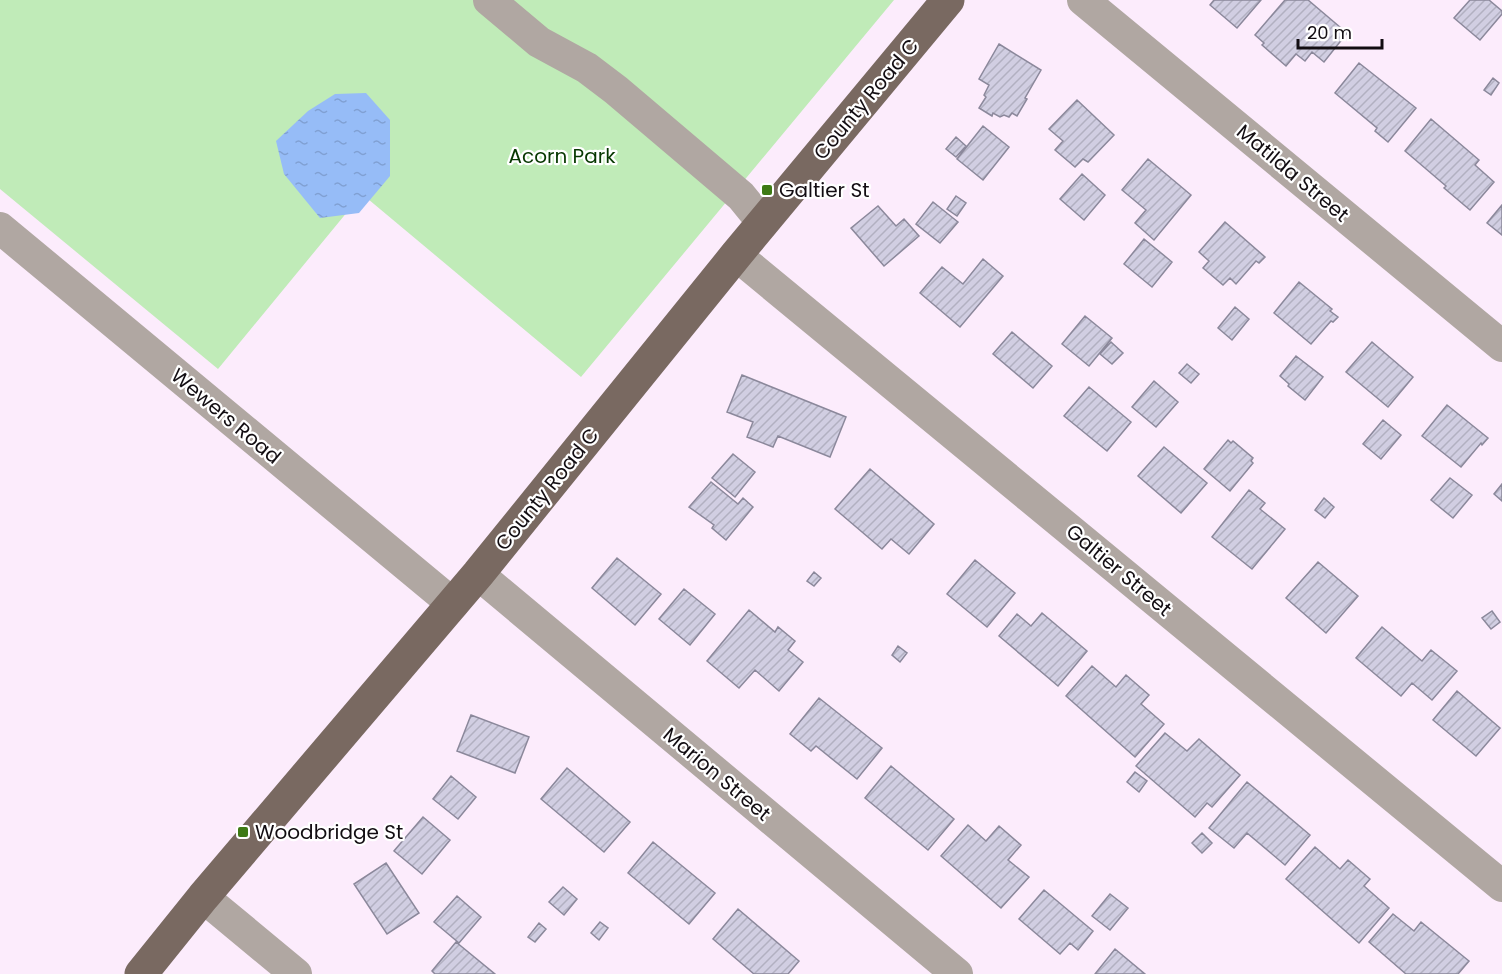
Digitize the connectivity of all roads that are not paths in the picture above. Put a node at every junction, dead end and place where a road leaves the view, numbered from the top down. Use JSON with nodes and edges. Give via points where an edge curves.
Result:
{"nodes":[{"id":1,"x":489,"y":0,"type":"edge"},
{"id":2,"x":948,"y":0,"type":"edge"},
{"id":3,"x":1083,"y":0,"type":"edge"},
{"id":4,"x":763,"y":223,"type":"junction"},
{"id":5,"x":0,"y":228,"type":"edge"},
{"id":6,"x":736,"y":255,"type":"junction"},
{"id":7,"x":1502,"y":346,"type":"edge"},
{"id":8,"x":478,"y":574,"type":"junction"},
{"id":9,"x":453,"y":604,"type":"junction"},
{"id":10,"x":1502,"y":886,"type":"edge"},
{"id":11,"x":203,"y":897,"type":"junction"},
{"id":12,"x":141,"y":974,"type":"edge"},
{"id":13,"x":296,"y":974,"type":"edge"},
{"id":14,"x":957,"y":974,"type":"edge"}],
"edges":[{"from":1,"to":4,"type":"street","via":[[538,42],[587,68],[616,90],[741,196]]},
{"from":2,"to":4,"type":"main road","name":"County Road C"},
{"from":3,"to":7,"type":"street","name":"Matilda Street"},
{"from":4,"to":6,"type":"main road","name":"County Road C"},
{"from":5,"to":9,"type":"street","name":"Wewers Road"},
{"from":6,"to":8,"type":"main road","name":"County Road C"},
{"from":6,"to":10,"type":"street","name":"Galtier Street"},
{"from":8,"to":9,"type":"main road","name":"County Road C"},
{"from":8,"to":14,"type":"street","name":"Marion Street"},
{"from":9,"to":11,"type":"main road","name":"County Road C"},
{"from":11,"to":12,"type":"main road","name":"County Road C"},
{"from":11,"to":13,"type":"street"}]}
